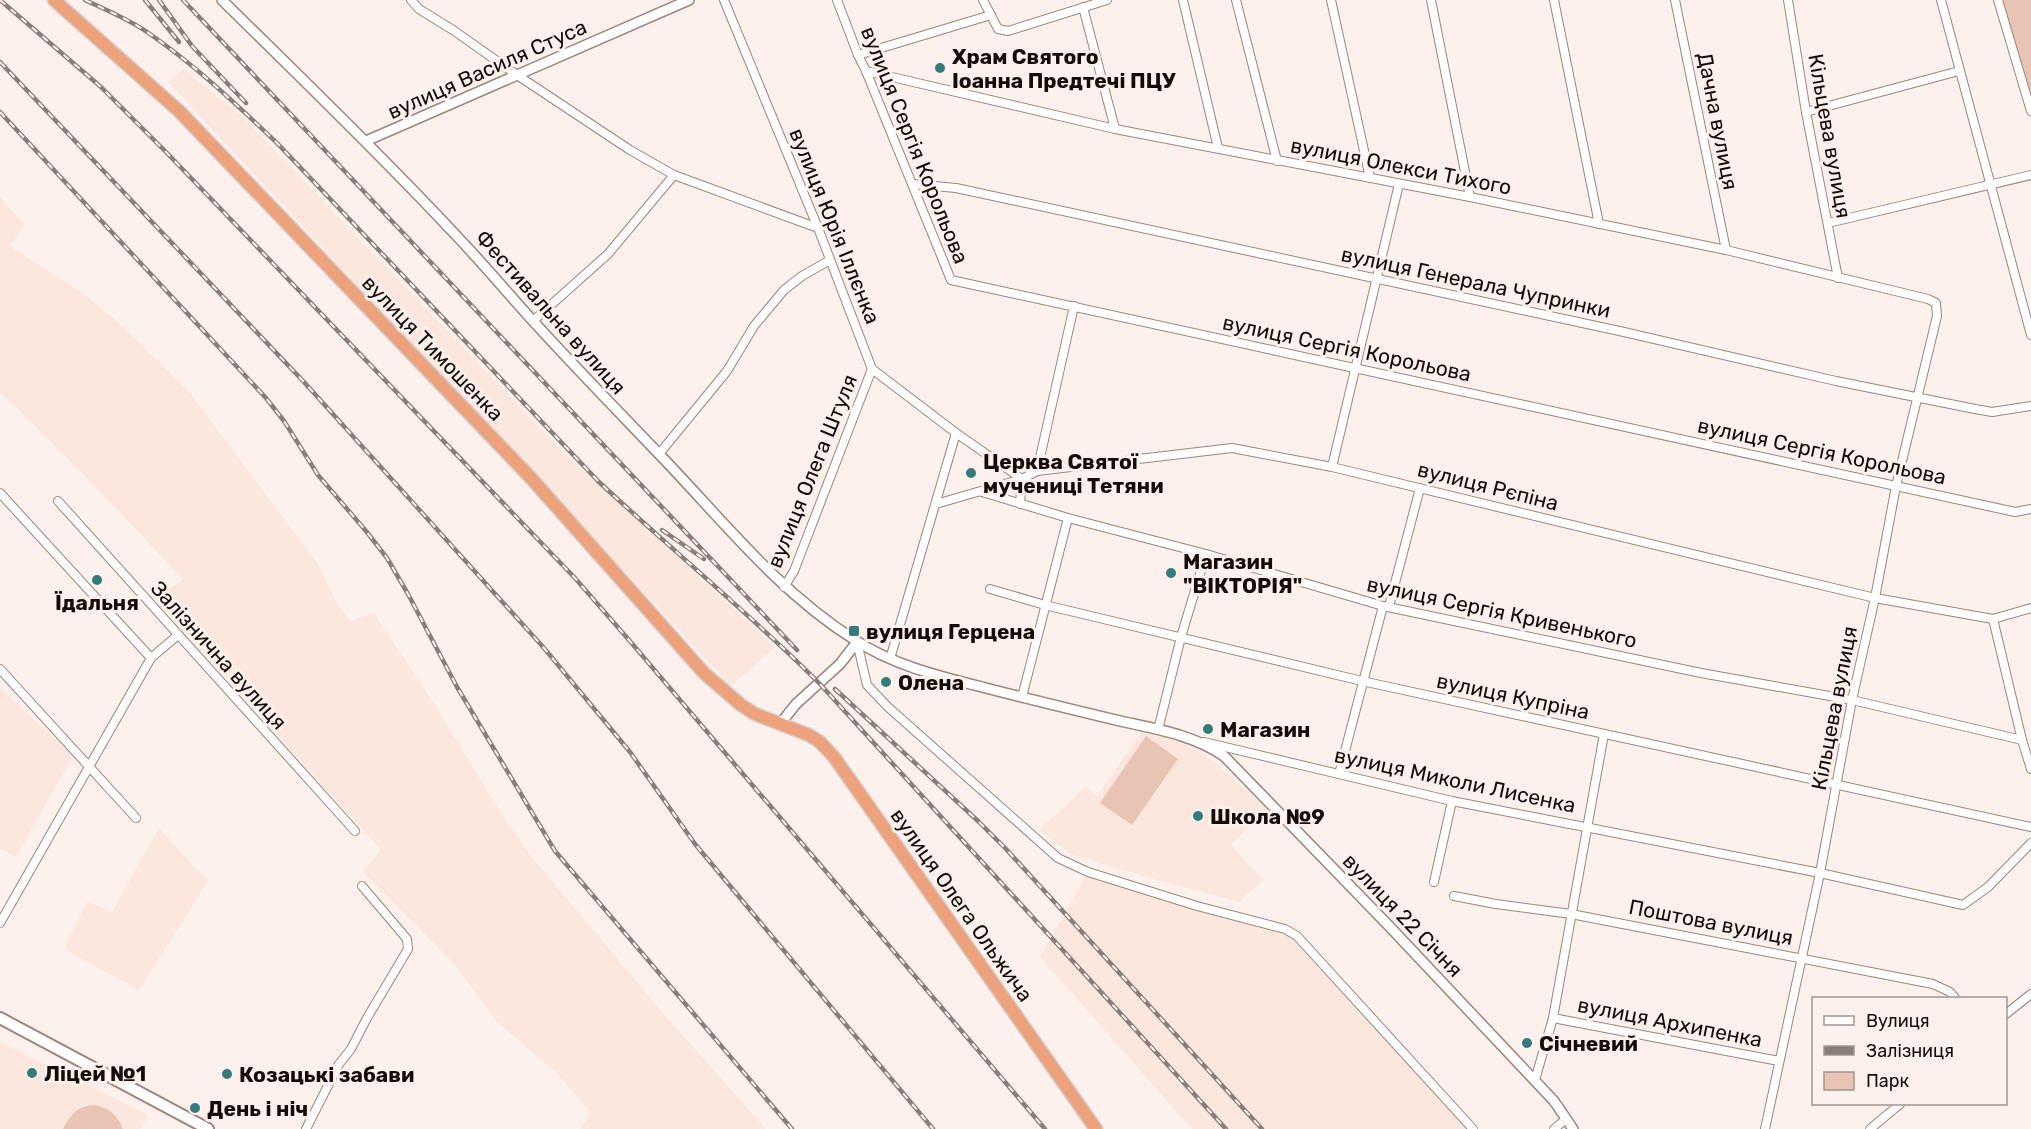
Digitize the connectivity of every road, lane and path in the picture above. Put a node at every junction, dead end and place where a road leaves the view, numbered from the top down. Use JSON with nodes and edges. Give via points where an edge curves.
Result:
{"nodes":[{"id":1,"x":54,"y":0,"type":"edge"},
{"id":2,"x":222,"y":0,"type":"edge"},
{"id":3,"x":411,"y":0,"type":"edge"},
{"id":4,"x":688,"y":0,"type":"edge"},
{"id":5,"x":724,"y":0,"type":"edge"},
{"id":6,"x":837,"y":0,"type":"edge"},
{"id":7,"x":1107,"y":0,"type":"edge"},
{"id":8,"x":1183,"y":0,"type":"edge"},
{"id":9,"x":1236,"y":0,"type":"edge"},
{"id":10,"x":1331,"y":0,"type":"edge"},
{"id":11,"x":1431,"y":0,"type":"edge"},
{"id":12,"x":1554,"y":0,"type":"edge"},
{"id":13,"x":1676,"y":0,"type":"edge"},
{"id":14,"x":1788,"y":0,"type":"edge"},
{"id":15,"x":1941,"y":0,"type":"edge"},
{"id":16,"x":1998,"y":0,"type":"edge"},
{"id":17,"x":986,"y":1,"type":"edge"},
{"id":18,"x":1083,"y":7,"type":"junction"},
{"id":19,"x":991,"y":15,"type":"junction"},
{"id":20,"x":858,"y":55,"type":"junction"},
{"id":21,"x":866,"y":71,"type":"junction"},
{"id":22,"x":1959,"y":71,"type":"junction"},
{"id":23,"x":517,"y":75,"type":"junction"},
{"id":24,"x":2031,"y":111,"type":"edge"},
{"id":25,"x":1806,"y":112,"type":"junction"},
{"id":26,"x":1115,"y":129,"type":"junction"},
{"id":27,"x":366,"y":141,"type":"junction"},
{"id":28,"x":1218,"y":148,"type":"junction"},
{"id":29,"x":1277,"y":161,"type":"junction"},
{"id":30,"x":674,"y":175,"type":"junction"},
{"id":31,"x":2031,"y":175,"type":"edge"},
{"id":32,"x":1370,"y":178,"type":"junction"},
{"id":33,"x":913,"y":184,"type":"junction"},
{"id":34,"x":1399,"y":184,"type":"junction"},
{"id":35,"x":1991,"y":184,"type":"junction"},
{"id":36,"x":1470,"y":197,"type":"junction"},
{"id":37,"x":1828,"y":223,"type":"junction"},
{"id":38,"x":1599,"y":224,"type":"junction"},
{"id":39,"x":818,"y":228,"type":"junction"},
{"id":40,"x":1726,"y":250,"type":"junction"},
{"id":41,"x":830,"y":260,"type":"junction"},
{"id":42,"x":1838,"y":278,"type":"junction"},
{"id":43,"x":1375,"y":279,"type":"junction"},
{"id":44,"x":1928,"y":299,"type":"joint"},
{"id":45,"x":1074,"y":306,"type":"junction"},
{"id":46,"x":533,"y":321,"type":"junction"},
{"id":47,"x":2031,"y":335,"type":"edge"},
{"id":48,"x":872,"y":369,"type":"junction"},
{"id":49,"x":1356,"y":369,"type":"junction"},
{"id":50,"x":1919,"y":397,"type":"junction"},
{"id":51,"x":2031,"y":406,"type":"edge"},
{"id":52,"x":956,"y":433,"type":"junction"},
{"id":53,"x":659,"y":454,"type":"junction"},
{"id":54,"x":1332,"y":467,"type":"junction"},
{"id":55,"x":1037,"y":471,"type":"junction"},
{"id":56,"x":1022,"y":479,"type":"junction"},
{"id":57,"x":1896,"y":486,"type":"junction"},
{"id":58,"x":1420,"y":488,"type":"junction"},
{"id":59,"x":981,"y":492,"type":"junction"},
{"id":60,"x":0,"y":493,"type":"edge"},
{"id":61,"x":58,"y":501,"type":"dead end"},
{"id":62,"x":936,"y":504,"type":"junction"},
{"id":63,"x":1020,"y":504,"type":"junction"},
{"id":64,"x":2031,"y":509,"type":"edge"},
{"id":65,"x":1068,"y":518,"type":"junction"},
{"id":66,"x":1206,"y":554,"type":"junction"},
{"id":67,"x":784,"y":587,"type":"junction"},
{"id":68,"x":990,"y":590,"type":"dead end"},
{"id":69,"x":1875,"y":598,"type":"junction"},
{"id":70,"x":1045,"y":605,"type":"junction"},
{"id":71,"x":1386,"y":606,"type":"junction"},
{"id":72,"x":2031,"y":608,"type":"edge"},
{"id":73,"x":1993,"y":619,"type":"junction"},
{"id":74,"x":178,"y":635,"type":"junction"},
{"id":75,"x":1181,"y":637,"type":"junction"},
{"id":76,"x":857,"y":642,"type":"junction"},
{"id":77,"x":151,"y":658,"type":"junction"},
{"id":78,"x":890,"y":659,"type":"junction"},
{"id":79,"x":0,"y":669,"type":"edge"},
{"id":80,"x":1362,"y":681,"type":"junction"},
{"id":81,"x":1022,"y":697,"type":"junction"},
{"id":82,"x":1852,"y":700,"type":"junction"},
{"id":83,"x":780,"y":724,"type":"junction"},
{"id":84,"x":1158,"y":730,"type":"junction"},
{"id":85,"x":1605,"y":734,"type":"junction"},
{"id":86,"x":1194,"y":739,"type":"junction"},
{"id":87,"x":2022,"y":740,"type":"junction"},
{"id":88,"x":90,"y":766,"type":"junction"},
{"id":89,"x":2031,"y":769,"type":"edge"},
{"id":90,"x":1339,"y":774,"type":"junction"},
{"id":91,"x":1837,"y":785,"type":"junction"},
{"id":92,"x":1452,"y":801,"type":"junction"},
{"id":93,"x":136,"y":818,"type":"dead end"},
{"id":94,"x":1587,"y":827,"type":"junction"},
{"id":95,"x":2031,"y":827,"type":"edge"},
{"id":96,"x":355,"y":831,"type":"dead end"},
{"id":97,"x":2031,"y":843,"type":"edge"},
{"id":98,"x":1820,"y":873,"type":"junction"},
{"id":99,"x":1434,"y":882,"type":"dead end"},
{"id":100,"x":362,"y":886,"type":"dead end"},
{"id":101,"x":1454,"y":897,"type":"dead end"},
{"id":102,"x":1571,"y":914,"type":"junction"},
{"id":103,"x":0,"y":923,"type":"edge"},
{"id":104,"x":1802,"y":958,"type":"junction"},
{"id":105,"x":2031,"y":994,"type":"edge"},
{"id":106,"x":1954,"y":997,"type":"edge"},
{"id":107,"x":2007,"y":1013,"type":"edge"},
{"id":108,"x":0,"y":1018,"type":"edge"},
{"id":109,"x":1553,"y":1018,"type":"junction"},
{"id":110,"x":1779,"y":1061,"type":"junction"},
{"id":111,"x":1535,"y":1080,"type":"junction"},
{"id":112,"x":1899,"y":1105,"type":"edge"},
{"id":113,"x":1566,"y":1119,"type":"junction"},
{"id":114,"x":208,"y":1129,"type":"edge"},
{"id":115,"x":306,"y":1129,"type":"edge"},
{"id":116,"x":1096,"y":1129,"type":"edge"},
{"id":117,"x":1473,"y":1129,"type":"edge"},
{"id":118,"x":1554,"y":1129,"type":"edge"},
{"id":119,"x":1573,"y":1129,"type":"edge"},
{"id":120,"x":1765,"y":1129,"type":"edge"},
{"id":121,"x":1870,"y":1129,"type":"edge"}],
"edges":[{"from":1,"to":83,"type":"highway","name":"вулиця Тимошенка","via":[[180,111],[530,477],[704,673],[741,705]]},
{"from":2,"to":27,"type":"street","name":"Фестивальна вулиця"},
{"from":3,"to":23,"type":"street"},
{"from":4,"to":23,"type":"street","name":"вулиця Василя Стуса"},
{"from":5,"to":39,"type":"street","name":"вулиця Юрія Іллєнка"},
{"from":6,"to":20,"type":"street","name":"вулиця Сергія Корольова"},
{"from":7,"to":18,"type":"street"},
{"from":8,"to":28,"type":"street"},
{"from":9,"to":29,"type":"street"},
{"from":10,"to":32,"type":"street"},
{"from":11,"to":36,"type":"street"},
{"from":12,"to":38,"type":"street"},
{"from":13,"to":40,"type":"street","name":"Дачна вулиця"},
{"from":14,"to":25,"type":"street","name":"Кільцева вулиця"},
{"from":15,"to":22,"type":"street"},
{"from":16,"to":24,"type":"street"},
{"from":17,"to":19,"type":"street"},
{"from":18,"to":19,"type":"street","via":[[1008,31],[998,29]]},
{"from":18,"to":26,"type":"street"},
{"from":19,"to":20,"type":"street"},
{"from":20,"to":21,"type":"street","name":"вулиця Сергія Корольова"},
{"from":21,"to":26,"type":"street","name":"вулиця Олекси Тихого"},
{"from":21,"to":33,"type":"street","name":"вулиця Сергія Корольова"},
{"from":22,"to":25,"type":"street"},
{"from":22,"to":35,"type":"street"},
{"from":23,"to":27,"type":"street","name":"вулиця Василя Стуса"},
{"from":23,"to":30,"type":"street"},
{"from":25,"to":37,"type":"street","name":"Кільцева вулиця"},
{"from":26,"to":28,"type":"street","name":"вулиця Олекси Тихого"},
{"from":27,"to":46,"type":"street","name":"Фестивальна вулиця"},
{"from":28,"to":29,"type":"street","name":"вулиця Олекси Тихого"},
{"from":29,"to":32,"type":"street","name":"вулиця Олекси Тихого"},
{"from":30,"to":39,"type":"street"},
{"from":30,"to":46,"type":"street","via":[[608,254]]},
{"from":31,"to":35,"type":"street"},
{"from":32,"to":34,"type":"street","name":"вулиця Олекси Тихого"},
{"from":33,"to":43,"type":"street","name":"вулиця Генерала Чупринки","via":[[956,188]]},
{"from":33,"to":45,"type":"street","name":"вулиця Сергія Корольова","via":[[951,280]]},
{"from":34,"to":36,"type":"street","name":"вулиця Олекси Тихого"},
{"from":34,"to":43,"type":"street"},
{"from":35,"to":37,"type":"street"},
{"from":35,"to":47,"type":"street"},
{"from":36,"to":38,"type":"street","name":"вулиця Олекси Тихого"},
{"from":37,"to":42,"type":"street","name":"Кільцева вулиця"},
{"from":38,"to":40,"type":"street","name":"вулиця Олекси Тихого"},
{"from":39,"to":41,"type":"street","name":"вулиця Юрія Іллєнка"},
{"from":40,"to":42,"type":"street","name":"вулиця Олекси Тихого"},
{"from":41,"to":48,"type":"street","name":"вулиця Юрія Іллєнка"},
{"from":41,"to":53,"type":"street","via":[[784,290],[754,326],[727,371]]},
{"from":42,"to":44,"type":"street","name":"вулиця Олекси Тихого"},
{"from":43,"to":49,"type":"street"},
{"from":43,"to":50,"type":"street","name":"вулиця Генерала Чупринки"},
{"from":44,"to":50,"type":"street","name":"Кільцева вулиця","via":[[1936,303],[1936,316]]},
{"from":45,"to":49,"type":"street","name":"вулиця Сергія Корольова"},
{"from":45,"to":55,"type":"street"},
{"from":46,"to":53,"type":"street","name":"Фестивальна вулиця"},
{"from":48,"to":52,"type":"street"},
{"from":48,"to":67,"type":"street","name":"вулиця Олега Штуля","via":[[794,571]]},
{"from":49,"to":54,"type":"street"},
{"from":49,"to":57,"type":"street","name":"вулиця Сергія Корольова"},
{"from":50,"to":51,"type":"street","name":"вулиця Генерала Чупринки","via":[[1992,412]]},
{"from":50,"to":57,"type":"street","name":"Кільцева вулиця"},
{"from":52,"to":56,"type":"street"},
{"from":52,"to":62,"type":"street"},
{"from":53,"to":67,"type":"street","name":"Фестивальна вулиця"},
{"from":54,"to":55,"type":"street","name":"вулиця Рєпіна","via":[[1232,448]]},
{"from":54,"to":58,"type":"street","name":"вулиця Рєпіна"},
{"from":55,"to":56,"type":"street","name":"вулиця Рєпіна"},
{"from":56,"to":59,"type":"street","name":"вулиця Рєпіна"},
{"from":56,"to":63,"type":"street"},
{"from":57,"to":64,"type":"street","name":"вулиця Сергія Корольова","via":[[2014,512]]},
{"from":57,"to":69,"type":"street","name":"Кільцева вулиця"},
{"from":58,"to":69,"type":"street","name":"вулиця Рєпіна"},
{"from":58,"to":71,"type":"street"},
{"from":59,"to":62,"type":"street","name":"вулиця Рєпіна"},
{"from":59,"to":63,"type":"street","name":"вулиця Сергія Кривенького"},
{"from":60,"to":77,"type":"street"},
{"from":61,"to":74,"type":"street","name":"Залізнична вулиця"},
{"from":62,"to":78,"type":"street"},
{"from":63,"to":65,"type":"street","name":"вулиця Сергія Кривенького"},
{"from":65,"to":66,"type":"street","name":"вулиця Сергія Кривенького"},
{"from":65,"to":70,"type":"street"},
{"from":66,"to":71,"type":"street","name":"вулиця Сергія Кривенького"},
{"from":66,"to":75,"type":"street"},
{"from":67,"to":76,"type":"street","name":"Фестивальна вулиця"},
{"from":68,"to":70,"type":"street","name":"вулиця Купріна"},
{"from":69,"to":73,"type":"street","name":"вулиця Рєпіна"},
{"from":69,"to":82,"type":"street","name":"Кільцева вулиця"},
{"from":70,"to":75,"type":"street","name":"вулиця Купріна"},
{"from":70,"to":81,"type":"street"},
{"from":71,"to":80,"type":"street"},
{"from":71,"to":82,"type":"street","name":"вулиця Сергія Кривенького","via":[[1689,671]]},
{"from":72,"to":73,"type":"street","name":"вулиця Рєпіна"},
{"from":73,"to":87,"type":"street"},
{"from":74,"to":77,"type":"street"},
{"from":74,"to":96,"type":"street","name":"Залізнична вулиця"},
{"from":75,"to":80,"type":"street","name":"вулиця Купріна"},
{"from":75,"to":84,"type":"street"},
{"from":76,"to":78,"type":"street","name":"вулиця Миколи Лисенка"},
{"from":76,"to":83,"type":"street"},
{"from":76,"to":117,"type":"street","via":[[867,685],[1058,858],[1088,872],[1285,929],[1297,936]]},
{"from":77,"to":88,"type":"street"},
{"from":78,"to":81,"type":"street","name":"вулиця Миколи Лисенка"},
{"from":79,"to":88,"type":"street"},
{"from":80,"to":85,"type":"street","name":"вулиця Купріна"},
{"from":80,"to":90,"type":"street"},
{"from":81,"to":84,"type":"street","name":"вулиця Миколи Лисенка"},
{"from":82,"to":87,"type":"street","name":"вулиця Сергія Кривенького"},
{"from":82,"to":91,"type":"street","name":"Кільцева вулиця"},
{"from":83,"to":116,"type":"highway","name":"вулиця Олега Ольжича","via":[[809,735],[834,757]]},
{"from":84,"to":86,"type":"street","name":"вулиця Миколи Лисенка"},
{"from":85,"to":91,"type":"street","name":"вулиця Купріна"},
{"from":85,"to":94,"type":"street"},
{"from":86,"to":90,"type":"street","name":"вулиця Миколи Лисенка"},
{"from":86,"to":111,"type":"street","name":"вулиця 22 Січня","via":[[1224,756]]},
{"from":87,"to":89,"type":"street"},
{"from":88,"to":93,"type":"street"},
{"from":88,"to":103,"type":"street"},
{"from":90,"to":92,"type":"street","name":"вулиця Миколи Лисенка"},
{"from":91,"to":95,"type":"street","name":"вулиця Купріна"},
{"from":91,"to":98,"type":"street","name":"Кільцева вулиця"},
{"from":92,"to":94,"type":"street","name":"вулиця Миколи Лисенка"},
{"from":92,"to":99,"type":"street"},
{"from":94,"to":98,"type":"street","name":"вулиця Миколи Лисенка"},
{"from":94,"to":102,"type":"street"},
{"from":97,"to":98,"type":"street","name":"вулиця Миколи Лисенка","via":[[1988,887],[1963,905]]},
{"from":98,"to":104,"type":"street","name":"Кільцева вулиця"},
{"from":100,"to":115,"type":"street","via":[[407,939],[408,949],[339,1064]]},
{"from":101,"to":102,"type":"street","name":"Поштова вулиця"},
{"from":102,"to":104,"type":"street","name":"Поштова вулиця"},
{"from":102,"to":109,"type":"street"},
{"from":104,"to":106,"type":"street","name":"Поштова вулиця","via":[[1933,984]]},
{"from":104,"to":110,"type":"street","name":"Кільцева вулиця"},
{"from":105,"to":107,"type":"street"},
{"from":108,"to":114,"type":"main road"},
{"from":109,"to":110,"type":"street","name":"вулиця Архипенка"},
{"from":109,"to":111,"type":"street"},
{"from":110,"to":120,"type":"street","name":"Кільцева вулиця"},
{"from":111,"to":113,"type":"street","name":"вулиця 22 Січня"},
{"from":112,"to":121,"type":"street"},
{"from":113,"to":118,"type":"street"},
{"from":113,"to":119,"type":"street","name":"вулиця 22 Січня"}]}
